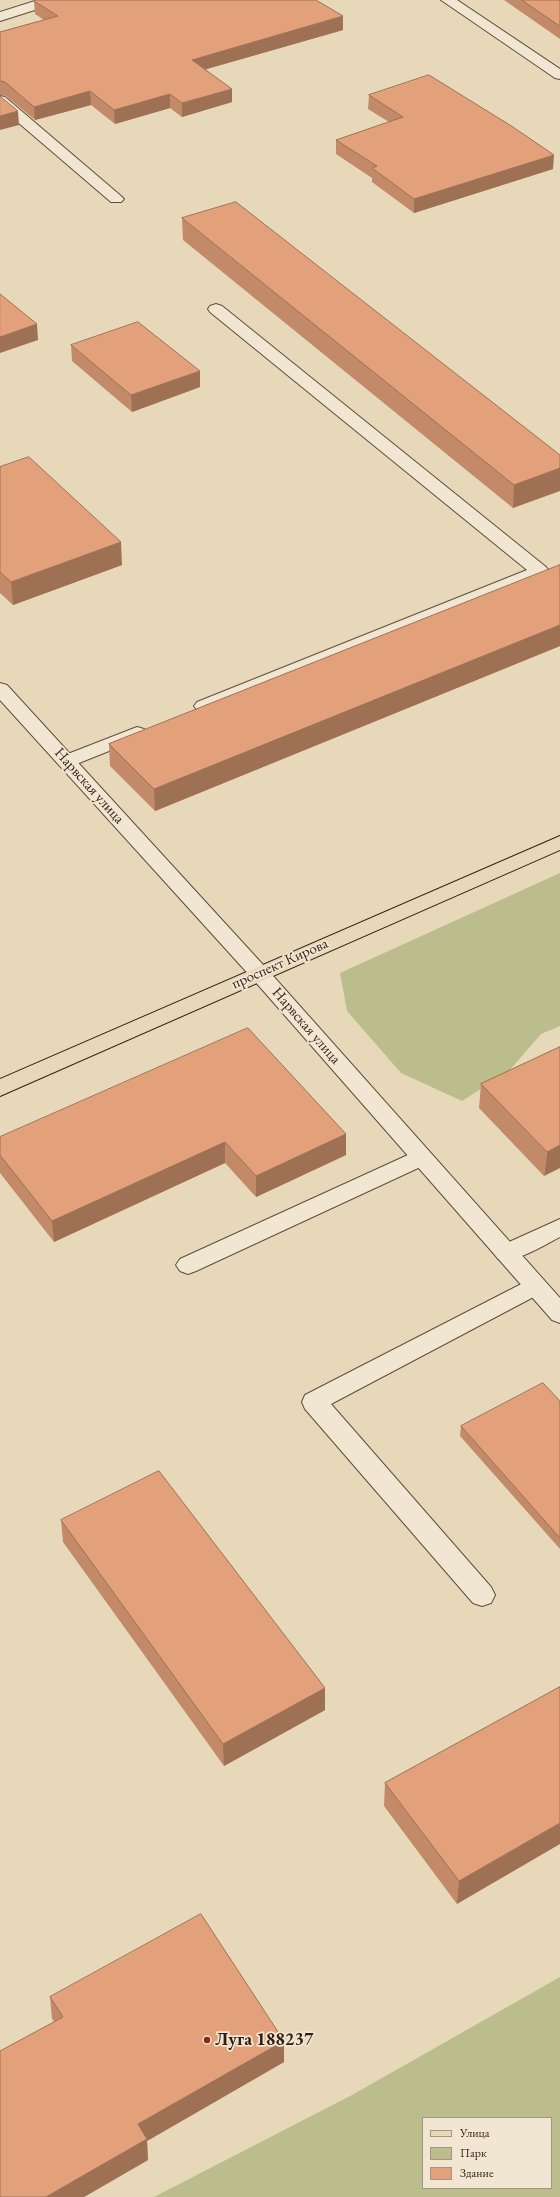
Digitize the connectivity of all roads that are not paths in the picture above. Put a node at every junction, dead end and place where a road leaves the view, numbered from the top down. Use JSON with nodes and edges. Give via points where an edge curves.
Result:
{"nodes":[{"id":1,"x":52,"y":0,"type":"edge"},
{"id":2,"x":448,"y":0,"type":"edge"},
{"id":3,"x":0,"y":17,"type":"edge"},
{"id":4,"x":560,"y":75,"type":"edge"},
{"id":5,"x":0,"y":100,"type":"edge"},
{"id":6,"x":116,"y":199,"type":"dead end"},
{"id":7,"x":216,"y":309,"type":"dead end"},
{"id":8,"x":0,"y":689,"type":"edge"},
{"id":9,"x":186,"y":714,"type":"edge"},
{"id":10,"x":156,"y":726,"type":"edge"},
{"id":11,"x":67,"y":761,"type":"junction"},
{"id":12,"x":560,"y":842,"type":"edge"},
{"id":13,"x":259,"y":973,"type":"junction"},
{"id":14,"x":0,"y":1088,"type":"edge"},
{"id":15,"x":421,"y":1156,"type":"junction"},
{"id":16,"x":560,"y":1227,"type":"edge"},
{"id":17,"x":506,"y":1253,"type":"junction"},
{"id":18,"x":188,"y":1265,"type":"dead end"},
{"id":19,"x":535,"y":1286,"type":"junction"},
{"id":20,"x":560,"y":1314,"type":"edge"},
{"id":21,"x":482,"y":1595,"type":"dead end"}],
"edges":[{"from":1,"to":3,"type":"street"},
{"from":2,"to":4,"type":"street"},
{"from":5,"to":6,"type":"street"},
{"from":7,"to":9,"type":"street","via":[[540,571]]},
{"from":8,"to":11,"type":"street","name":"Нарвская улица"},
{"from":10,"to":11,"type":"street"},
{"from":11,"to":13,"type":"street","name":"Нарвская улица"},
{"from":12,"to":13,"type":"main road","name":"проспект Кирова"},
{"from":13,"to":14,"type":"main road","name":"проспект Кирова"},
{"from":13,"to":15,"type":"street","name":"Нарвская улица"},
{"from":15,"to":17,"type":"street","name":"Нарвская улица"},
{"from":15,"to":18,"type":"street"},
{"from":16,"to":17,"type":"street"},
{"from":17,"to":19,"type":"street","name":"Нарвская улица"},
{"from":19,"to":20,"type":"street","name":"Нарвская улица"},
{"from":19,"to":21,"type":"street","via":[[314,1402]]}]}
